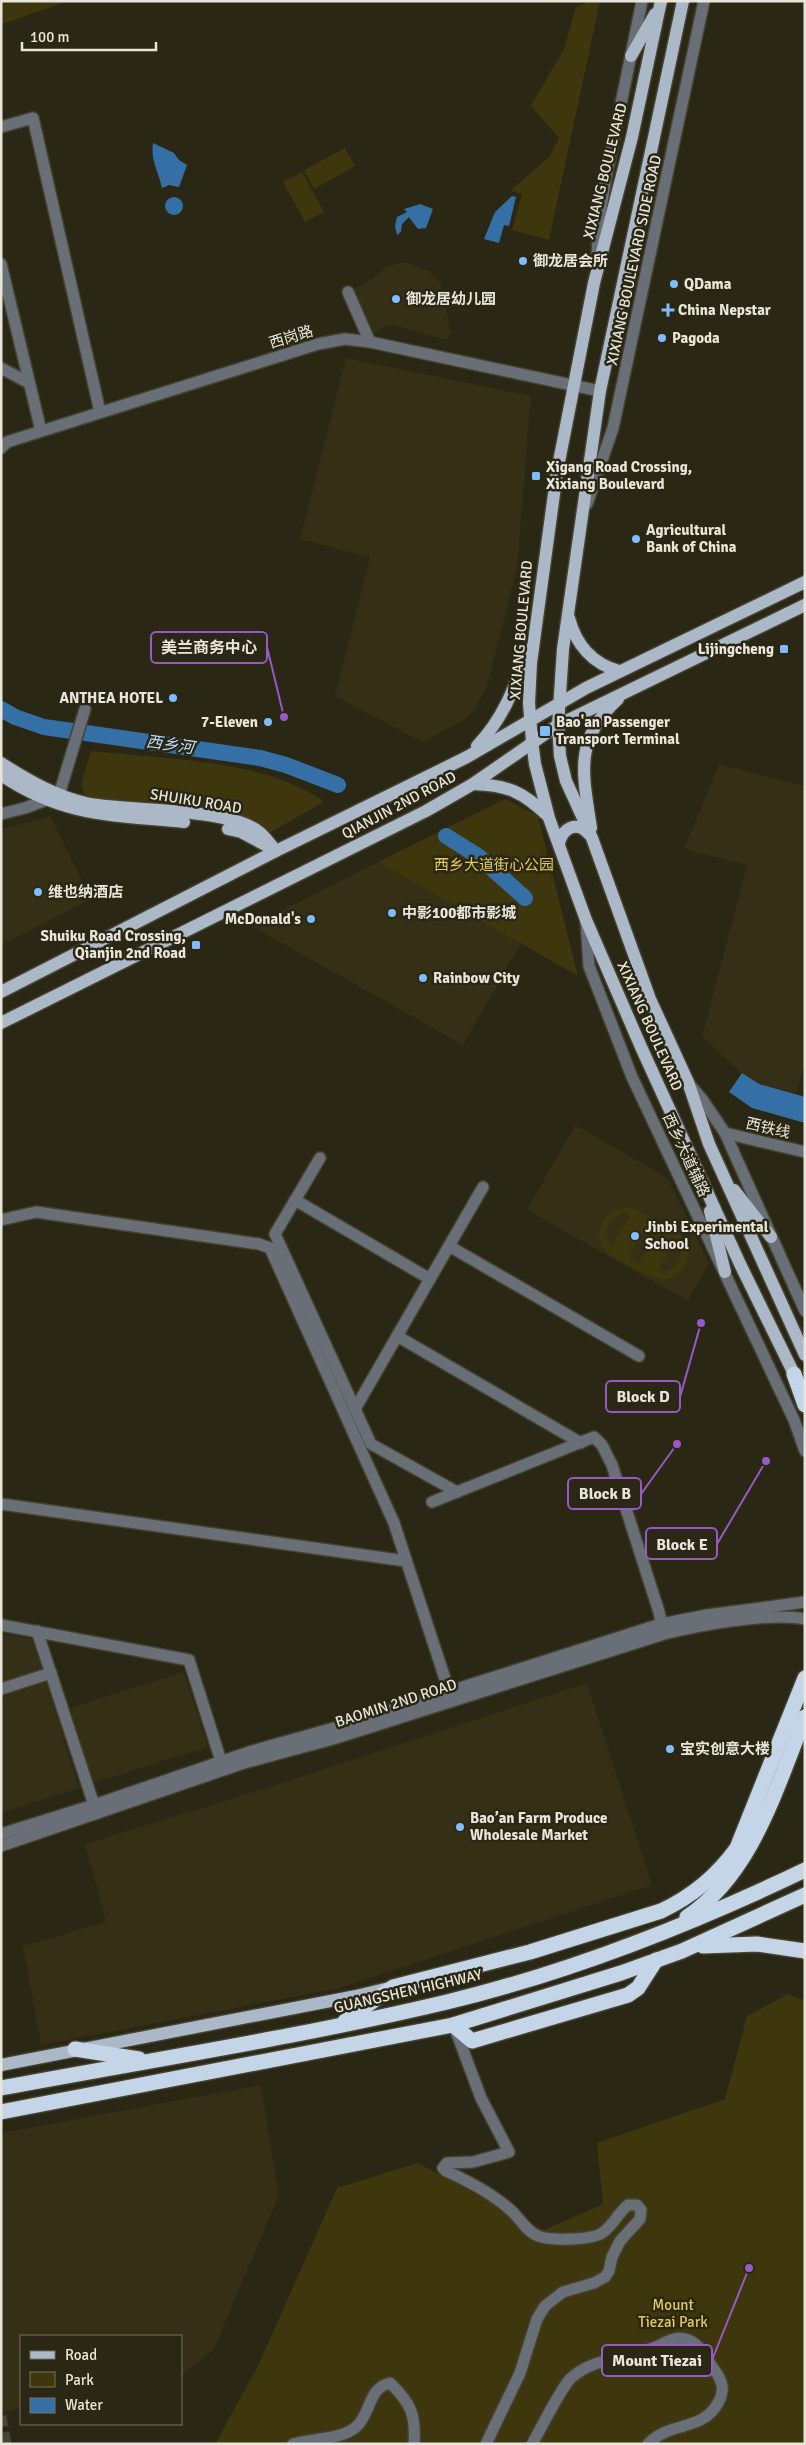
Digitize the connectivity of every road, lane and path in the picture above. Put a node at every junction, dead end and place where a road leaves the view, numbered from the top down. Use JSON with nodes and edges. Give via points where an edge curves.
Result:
{"nodes":[{"id":1,"x":642,"y":1,"type":"edge"},
{"id":2,"x":683,"y":1,"type":"edge"},
{"id":3,"x":704,"y":1,"type":"edge"},
{"id":4,"x":661,"y":2,"type":"edge"},
{"id":5,"x":631,"y":56,"type":"junction"},
{"id":6,"x":1,"y":127,"type":"edge"},
{"id":7,"x":1,"y":264,"type":"edge"},
{"id":8,"x":594,"y":283,"type":"junction"},
{"id":9,"x":348,"y":292,"type":"dead end"},
{"id":10,"x":370,"y":342,"type":"junction"},
{"id":11,"x":1,"y":368,"type":"edge"},
{"id":12,"x":29,"y":383,"type":"junction"},
{"id":13,"x":573,"y":386,"type":"junction"},
{"id":14,"x":600,"y":391,"type":"junction"},
{"id":15,"x":100,"y":412,"type":"junction"},
{"id":16,"x":41,"y":431,"type":"junction"},
{"id":17,"x":1,"y":448,"type":"edge"},
{"id":18,"x":581,"y":522,"type":"junction"},
{"id":19,"x":805,"y":582,"type":"edge"},
{"id":20,"x":805,"y":605,"type":"edge"},
{"id":21,"x":568,"y":613,"type":"junction"},
{"id":22,"x":535,"y":629,"type":"junction"},
{"id":23,"x":620,"y":672,"type":"junction"},
{"id":24,"x":629,"y":689,"type":"junction"},
{"id":25,"x":559,"y":702,"type":"junction"},
{"id":26,"x":86,"y":709,"type":"dead end"},
{"id":27,"x":530,"y":719,"type":"junction"},
{"id":28,"x":558,"y":725,"type":"junction"},
{"id":29,"x":532,"y":741,"type":"junction"},
{"id":30,"x":467,"y":757,"type":"junction"},
{"id":31,"x":1,"y":763,"type":"edge"},
{"id":32,"x":1,"y":775,"type":"edge"},
{"id":33,"x":473,"y":784,"type":"junction"},
{"id":34,"x":60,"y":795,"type":"junction"},
{"id":35,"x":46,"y":800,"type":"junction"},
{"id":36,"x":1,"y":814,"type":"edge"},
{"id":37,"x":549,"y":818,"type":"junction"},
{"id":38,"x":592,"y":838,"type":"junction"},
{"id":39,"x":559,"y":844,"type":"junction"},
{"id":40,"x":276,"y":851,"type":"junction"},
{"id":41,"x":586,"y":920,"type":"junction"},
{"id":42,"x":1,"y":992,"type":"edge"},
{"id":43,"x":1,"y":1022,"type":"edge"},
{"id":44,"x":688,"y":1082,"type":"junction"},
{"id":45,"x":724,"y":1133,"type":"junction"},
{"id":46,"x":805,"y":1152,"type":"edge"},
{"id":47,"x":320,"y":1158,"type":"dead end"},
{"id":48,"x":722,"y":1175,"type":"junction"},
{"id":49,"x":703,"y":1181,"type":"junction"},
{"id":50,"x":483,"y":1187,"type":"dead end"},
{"id":51,"x":295,"y":1200,"type":"junction"},
{"id":52,"x":1,"y":1220,"type":"edge"},
{"id":53,"x":772,"y":1237,"type":"junction"},
{"id":54,"x":449,"y":1246,"type":"junction"},
{"id":55,"x":725,"y":1272,"type":"junction"},
{"id":56,"x":430,"y":1278,"type":"junction"},
{"id":57,"x":805,"y":1311,"type":"edge"},
{"id":58,"x":397,"y":1336,"type":"junction"},
{"id":59,"x":805,"y":1355,"type":"edge"},
{"id":60,"x":639,"y":1356,"type":"dead end"},
{"id":61,"x":794,"y":1374,"type":"junction"},
{"id":62,"x":805,"y":1398,"type":"edge"},
{"id":63,"x":805,"y":1405,"type":"edge"},
{"id":64,"x":355,"y":1409,"type":"junction"},
{"id":65,"x":581,"y":1442,"type":"junction"},
{"id":66,"x":805,"y":1451,"type":"edge"},
{"id":67,"x":457,"y":1492,"type":"junction"},
{"id":68,"x":432,"y":1502,"type":"dead end"},
{"id":69,"x":1,"y":1504,"type":"edge"},
{"id":70,"x":406,"y":1561,"type":"junction"},
{"id":71,"x":805,"y":1602,"type":"edge"},
{"id":72,"x":805,"y":1619,"type":"edge"},
{"id":73,"x":1,"y":1625,"type":"edge"},
{"id":74,"x":663,"y":1629,"type":"junction"},
{"id":75,"x":37,"y":1631,"type":"junction"},
{"id":76,"x":51,"y":1673,"type":"junction"},
{"id":77,"x":805,"y":1678,"type":"edge"},
{"id":78,"x":1,"y":1689,"type":"edge"},
{"id":79,"x":451,"y":1696,"type":"junction"},
{"id":80,"x":805,"y":1717,"type":"edge"},
{"id":81,"x":221,"y":1761,"type":"junction"},
{"id":82,"x":94,"y":1805,"type":"junction"},
{"id":83,"x":1,"y":1834,"type":"edge"},
{"id":84,"x":1,"y":1846,"type":"edge"},
{"id":85,"x":805,"y":1870,"type":"edge"},
{"id":86,"x":805,"y":1895,"type":"edge"},
{"id":87,"x":655,"y":1937,"type":"junction"},
{"id":88,"x":757,"y":1944,"type":"junction"},
{"id":89,"x":682,"y":1951,"type":"junction"},
{"id":90,"x":805,"y":1951,"type":"edge"},
{"id":91,"x":656,"y":1960,"type":"junction"},
{"id":92,"x":805,"y":1961,"type":"edge"},
{"id":93,"x":393,"y":1987,"type":"junction"},
{"id":94,"x":340,"y":2025,"type":"junction"},
{"id":95,"x":453,"y":2025,"type":"junction"},
{"id":96,"x":75,"y":2049,"type":"junction"},
{"id":97,"x":150,"y":2060,"type":"junction"},
{"id":98,"x":1,"y":2065,"type":"edge"},
{"id":99,"x":1,"y":2088,"type":"edge"},
{"id":100,"x":4,"y":2113,"type":"edge"},
{"id":101,"x":293,"y":2444,"type":"edge"},
{"id":102,"x":414,"y":2444,"type":"edge"},
{"id":103,"x":486,"y":2444,"type":"edge"},
{"id":104,"x":532,"y":2444,"type":"edge"},
{"id":105,"x":648,"y":2444,"type":"edge"}],
"edges":[{"from":1,"to":5,"type":"street"},
{"from":2,"to":14,"type":"main road","name":"XIXIANG BOULEVARD"},
{"from":3,"to":18,"type":"street","name":"XIXIANG BOULEVARD SIDE ROAD","via":[[613,428]]},
{"from":4,"to":5,"type":"main road"},
{"from":4,"to":8,"type":"main road","name":"XIXIANG BOULEVARD","via":[[632,137]]},
{"from":5,"to":8,"type":"street","via":[[602,201]]},
{"from":6,"to":15,"type":"street","via":[[33,118]]},
{"from":7,"to":12,"type":"street"},
{"from":8,"to":13,"type":"main road","name":"XIXIANG BOULEVARD"},
{"from":9,"to":10,"type":"street"},
{"from":10,"to":13,"type":"street","name":"西岗路"},
{"from":10,"to":15,"type":"street","name":"西岗路","via":[[344,339],[318,344]]},
{"from":11,"to":12,"type":"street"},
{"from":12,"to":16,"type":"street"},
{"from":13,"to":14,"type":"street","name":"西岗路"},
{"from":13,"to":22,"type":"main road","name":"XIXIANG BOULEVARD","via":[[557,472]]},
{"from":14,"to":18,"type":"main road","name":"XIXIANG BOULEVARD"},
{"from":15,"to":16,"type":"street","name":"西岗路"},
{"from":16,"to":17,"type":"street","name":"西岗路","via":[[7,442]]},
{"from":18,"to":21,"type":"main road","name":"XIXIANG BOULEVARD"},
{"from":19,"to":23,"type":"main road","name":"QIANJIN 2ND ROAD"},
{"from":20,"to":24,"type":"main road","name":"QIANJIN 2ND ROAD"},
{"from":21,"to":23,"type":"main road","via":[[572,629],[586,652],[607,668]]},
{"from":21,"to":25,"type":"main road","name":"XIXIANG BOULEVARD"},
{"from":22,"to":27,"type":"main road","name":"XIXIANG BOULEVARD"},
{"from":22,"to":30,"type":"main road","via":[[497,724]]},
{"from":23,"to":25,"type":"main road","name":"QIANJIN 2ND ROAD"},
{"from":24,"to":28,"type":"main road","name":"QIANJIN 2ND ROAD"},
{"from":24,"to":38,"type":"main road","via":[[601,716],[588,739],[584,768]]},
{"from":25,"to":27,"type":"main road","name":"QIANJIN 2ND ROAD"},
{"from":25,"to":28,"type":"main road","name":"XIXIANG BOULEVARD"},
{"from":26,"to":34,"type":"street"},
{"from":27,"to":29,"type":"main road","name":"XIXIANG BOULEVARD"},
{"from":27,"to":30,"type":"main road","name":"QIANJIN 2ND ROAD"},
{"from":28,"to":29,"type":"main road","name":"QIANJIN 2ND ROAD"},
{"from":28,"to":38,"type":"main road","name":"XIXIANG BOULEVARD","via":[[566,780]]},
{"from":29,"to":33,"type":"main road","name":"QIANJIN 2ND ROAD"},
{"from":29,"to":37,"type":"main road","name":"XIXIANG BOULEVARD"},
{"from":30,"to":40,"type":"main road","name":"QIANJIN 2ND ROAD"},
{"from":31,"to":34,"type":"main road","name":"SHUIKU ROAD","via":[[37,786]]},
{"from":32,"to":35,"type":"main road","name":"SHUIKU ROAD"},
{"from":33,"to":37,"type":"main road","via":[[499,785],[514,790]]},
{"from":33,"to":43,"type":"main road","name":"QIANJIN 2ND ROAD","via":[[426,811]]},
{"from":34,"to":35,"type":"street"},
{"from":34,"to":40,"type":"main road","name":"SHUIKU ROAD","via":[[91,804],[223,819],[257,830]]},
{"from":35,"to":36,"type":"street"},
{"from":35,"to":40,"type":"main road","name":"SHUIKU ROAD","via":[[90,813],[220,827],[241,832]]},
{"from":37,"to":39,"type":"main road","name":"XIXIANG BOULEVARD"},
{"from":38,"to":39,"type":"main road","via":[[581,827],[571,827],[563,832]]},
{"from":38,"to":44,"type":"main road","name":"XIXIANG BOULEVARD","via":[[650,999]]},
{"from":39,"to":41,"type":"main road","name":"XIXIANG BOULEVARD"},
{"from":40,"to":42,"type":"main road","name":"QIANJIN 2ND ROAD"},
{"from":41,"to":49,"type":"main road","name":"XIXIANG BOULEVARD"},
{"from":41,"to":55,"type":"street","name":"西乡大道辅路","via":[[588,966],[594,984],[632,1077]]},
{"from":44,"to":45,"type":"street"},
{"from":44,"to":48,"type":"main road","name":"XIXIANG BOULEVARD"},
{"from":45,"to":46,"type":"street","name":"西铁线"},
{"from":45,"to":53,"type":"street"},
{"from":47,"to":51,"type":"street"},
{"from":48,"to":53,"type":"main road"},
{"from":48,"to":59,"type":"main road","name":"XIXIANG BOULEVARD"},
{"from":49,"to":55,"type":"main road"},
{"from":49,"to":61,"type":"main road","name":"XIXIANG BOULEVARD"},
{"from":50,"to":54,"type":"street"},
{"from":51,"to":56,"type":"street"},
{"from":51,"to":64,"type":"street","via":[[275,1234]]},
{"from":52,"to":70,"type":"street","via":[[36,1212],[270,1248],[394,1523]]},
{"from":53,"to":57,"type":"street"},
{"from":54,"to":56,"type":"street"},
{"from":54,"to":60,"type":"street"},
{"from":55,"to":66,"type":"street","name":"西乡大道辅路","via":[[794,1420]]},
{"from":56,"to":58,"type":"street"},
{"from":58,"to":64,"type":"street"},
{"from":58,"to":65,"type":"street"},
{"from":61,"to":62,"type":"main road","name":"XIXIANG BOULEVARD"},
{"from":61,"to":63,"type":"highway"},
{"from":64,"to":67,"type":"street","via":[[371,1444]]},
{"from":65,"to":67,"type":"street"},
{"from":65,"to":74,"type":"street","via":[[594,1437],[612,1465]]},
{"from":67,"to":68,"type":"street"},
{"from":69,"to":70,"type":"street"},
{"from":70,"to":79,"type":"street"},
{"from":71,"to":74,"type":"street","name":"BAOMIN 2ND ROAD","via":[[707,1615]]},
{"from":72,"to":74,"type":"street","name":"BAOMIN 2ND ROAD","via":[[774,1618]]},
{"from":73,"to":75,"type":"street"},
{"from":74,"to":79,"type":"street","name":"BAOMIN 2ND ROAD"},
{"from":75,"to":76,"type":"street"},
{"from":75,"to":81,"type":"street","via":[[189,1660]]},
{"from":76,"to":78,"type":"street"},
{"from":76,"to":82,"type":"street"},
{"from":77,"to":93,"type":"highway","via":[[737,1848],[724,1867],[708,1881],[675,1904],[530,1952]]},
{"from":79,"to":81,"type":"street","name":"BAOMIN 2ND ROAD"},
{"from":79,"to":84,"type":"street","name":"BAOMIN 2ND ROAD","via":[[333,1739],[244,1764]]},
{"from":80,"to":87,"type":"highway","via":[[745,1857],[709,1900]]},
{"from":81,"to":82,"type":"street","name":"BAOMIN 2ND ROAD"},
{"from":82,"to":83,"type":"street","name":"BAOMIN 2ND ROAD"},
{"from":85,"to":87,"type":"highway","name":"GUANGSHEN HIGHWAY"},
{"from":86,"to":89,"type":"highway"},
{"from":87,"to":94,"type":"highway","name":"GUANGSHEN HIGHWAY","via":[[494,1990]]},
{"from":88,"to":89,"type":"highway","via":[[706,1946]]},
{"from":88,"to":90,"type":"highway"},
{"from":88,"to":92,"type":"highway"},
{"from":89,"to":91,"type":"highway"},
{"from":91,"to":95,"type":"highway"},
{"from":91,"to":95,"type":"highway","via":[[638,1988],[628,1995],[472,2040]]},
{"from":93,"to":94,"type":"highway"},
{"from":93,"to":96,"type":"main road"},
{"from":94,"to":97,"type":"highway","name":"GUANGSHEN HIGHWAY"},
{"from":95,"to":100,"type":"highway"},
{"from":95,"to":103,"type":"street","via":[[481,2098],[509,2152],[473,2162],[447,2163],[443,2168],[446,2171],[496,2198],[537,2236],[589,2238],[603,2233],[628,2205],[637,2205],[641,2210],[640,2219],[620,2242],[604,2277],[562,2292],[545,2306],[537,2319],[520,2373]]},
{"from":96,"to":97,"type":"highway"},
{"from":96,"to":98,"type":"main road"},
{"from":97,"to":99,"type":"highway","name":"GUANGSHEN HIGHWAY"},
{"from":101,"to":102,"type":"street","via":[[348,2432],[358,2426],[375,2391],[390,2383],[404,2396],[412,2410]]},
{"from":104,"to":105,"type":"street","via":[[570,2379],[583,2370],[675,2338],[685,2339],[696,2344],[722,2380],[723,2391],[705,2417],[693,2425],[662,2431]]}]}
